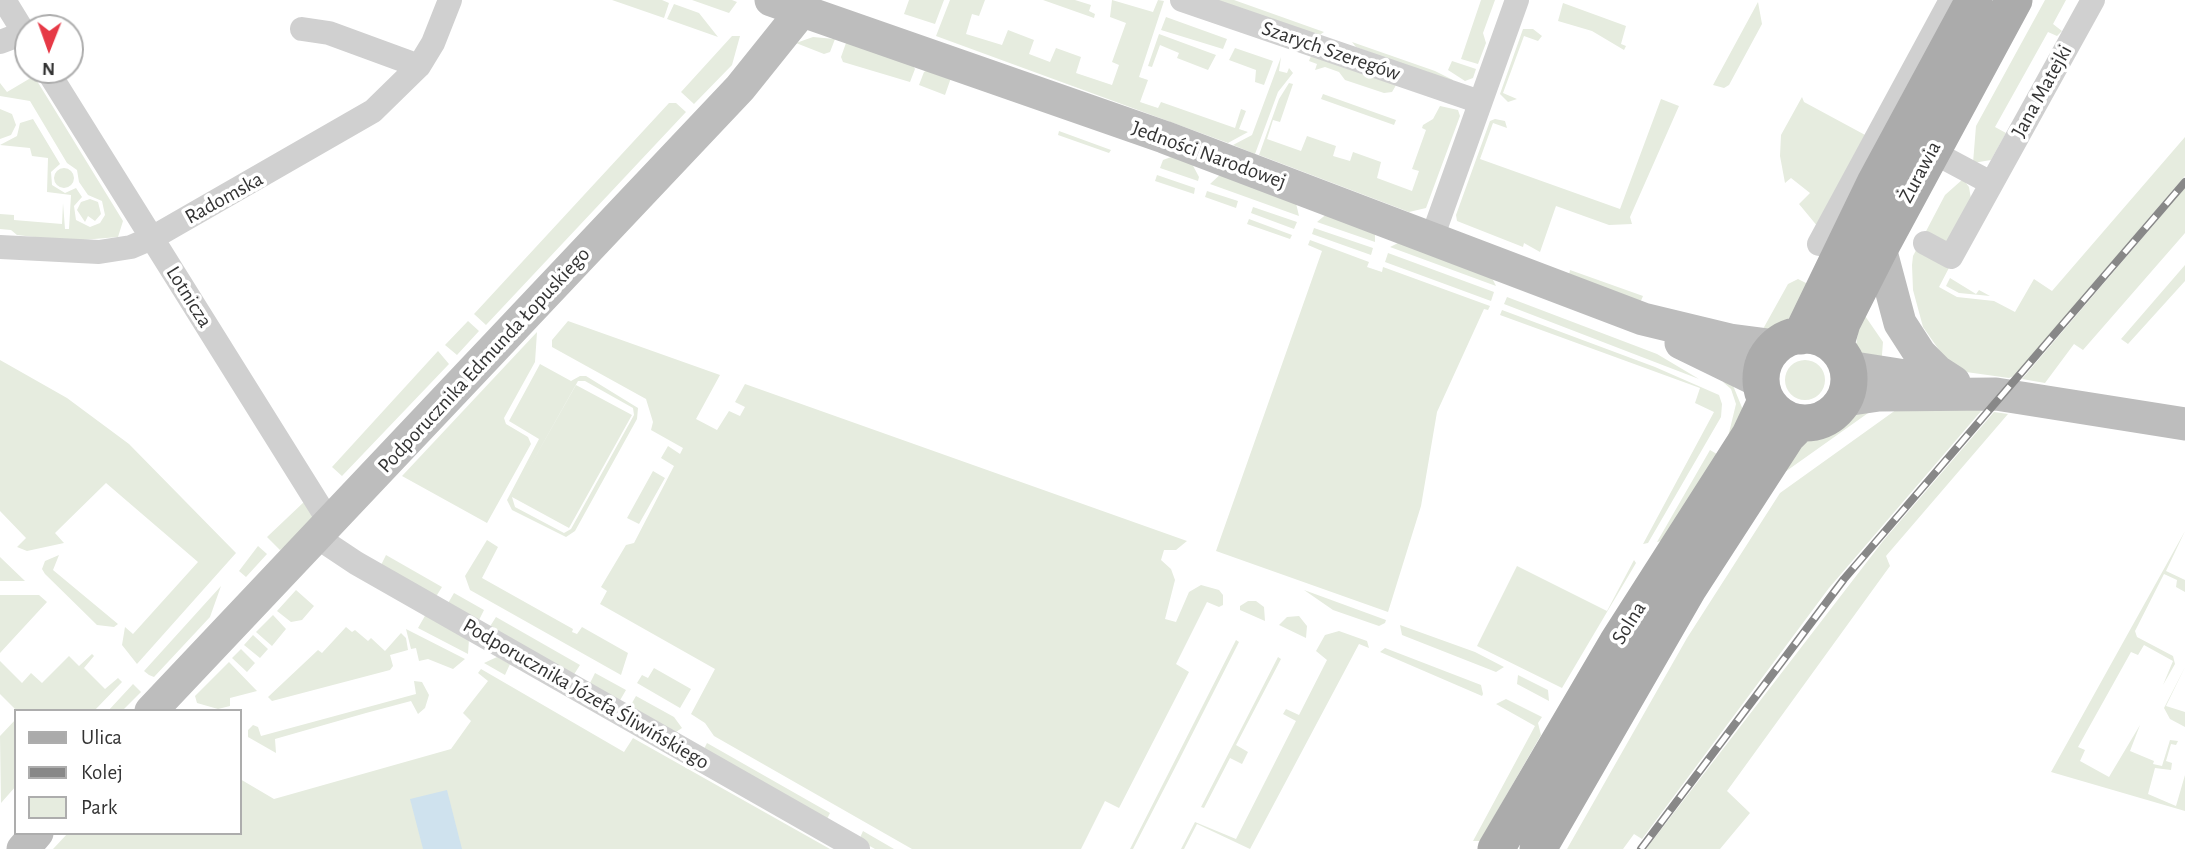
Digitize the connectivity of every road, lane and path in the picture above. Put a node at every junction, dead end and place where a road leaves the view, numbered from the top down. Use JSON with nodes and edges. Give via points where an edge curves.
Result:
{"nodes":[{"id":1,"x":4,"y":0,"type":"edge"},
{"id":2,"x":450,"y":0,"type":"edge"},
{"id":3,"x":771,"y":0,"type":"edge"},
{"id":4,"x":1182,"y":0,"type":"edge"},
{"id":5,"x":1517,"y":0,"type":"edge"},
{"id":6,"x":1951,"y":0,"type":"edge"},
{"id":7,"x":1974,"y":0,"type":"edge"},
{"id":8,"x":2014,"y":0,"type":"edge"},
{"id":9,"x":2093,"y":0,"type":"edge"},
{"id":10,"x":803,"y":6,"type":"edge"},
{"id":11,"x":14,"y":16,"type":"edge"},
{"id":12,"x":302,"y":29,"type":"dead end"},
{"id":13,"x":419,"y":65,"type":"junction"},
{"id":14,"x":56,"y":84,"type":"edge"},
{"id":15,"x":1480,"y":102,"type":"junction"},
{"id":16,"x":1931,"y":151,"type":"junction"},
{"id":17,"x":1992,"y":183,"type":"junction"},
{"id":18,"x":152,"y":238,"type":"junction"},
{"id":19,"x":1432,"y":239,"type":"junction"},
{"id":20,"x":1925,"y":243,"type":"dead end"},
{"id":21,"x":1819,"y":244,"type":"dead end"},
{"id":22,"x":0,"y":247,"type":"edge"},
{"id":23,"x":1880,"y":248,"type":"junction"},
{"id":24,"x":1643,"y":319,"type":"junction"},
{"id":25,"x":1789,"y":341,"type":"junction"},
{"id":26,"x":1843,"y":371,"type":"junction"},
{"id":27,"x":1954,"y":382,"type":"junction"},
{"id":28,"x":1764,"y":392,"type":"junction"},
{"id":29,"x":1996,"y":394,"type":"junction"},
{"id":30,"x":1800,"y":424,"type":"junction"},
{"id":31,"x":2185,"y":424,"type":"edge"},
{"id":32,"x":323,"y":530,"type":"junction"},
{"id":33,"x":153,"y":709,"type":"edge"},
{"id":34,"x":35,"y":835,"type":"edge"},
{"id":35,"x":23,"y":849,"type":"edge"},
{"id":36,"x":858,"y":849,"type":"edge"},
{"id":37,"x":1496,"y":849,"type":"edge"},
{"id":38,"x":1538,"y":849,"type":"edge"}],
"edges":[{"from":1,"to":11,"type":"street"},
{"from":2,"to":13,"type":"street","name":"Radomska"},
{"from":3,"to":10,"type":"street","name":"Jedności Narodowej"},
{"from":4,"to":15,"type":"street","name":"Szarych Szeregów"},
{"from":5,"to":15,"type":"street"},
{"from":6,"to":21,"type":"street"},
{"from":7,"to":25,"type":"main road","name":"Żurawia"},
{"from":8,"to":16,"type":"main road","name":"Żurawia"},
{"from":9,"to":17,"type":"street","name":"Jana Matejki"},
{"from":10,"to":19,"type":"street","name":"Jedności Narodowej"},
{"from":10,"to":32,"type":"street","name":"Podporucznika Edmunda Łopuskiego","via":[[740,88]]},
{"from":12,"to":13,"type":"street","via":[[328,33]]},
{"from":13,"to":18,"type":"street","name":"Radomska","via":[[373,111]]},
{"from":14,"to":18,"type":"street","name":"Lotnicza"},
{"from":15,"to":19,"type":"street"},
{"from":16,"to":17,"type":"street"},
{"from":16,"to":23,"type":"main road","name":"Żurawia"},
{"from":17,"to":20,"type":"street","name":"Jana Matejki","via":[[1951,257]]},
{"from":18,"to":22,"type":"street","name":"Radomska","via":[[99,252]]},
{"from":18,"to":32,"type":"street","name":"Lotnicza"},
{"from":19,"to":24,"type":"street","name":"Jedności Narodowej"},
{"from":23,"to":26,"type":"main road","name":"Żurawia","via":[[1842,323]]},
{"from":23,"to":27,"type":"street","via":[[1900,323],[1920,354]]},
{"from":24,"to":25,"type":"street","name":"Jedności Narodowej","via":[[1730,341]]},
{"from":24,"to":28,"type":"street","name":"Jedności Narodowej"},
{"from":25,"to":26,"type":"main road","via":[[1817,337]]},
{"from":25,"to":28,"type":"main road","via":[[1762,367]]},
{"from":26,"to":27,"type":"street"},
{"from":26,"to":29,"type":"street","via":[[1879,395]]},
{"from":26,"to":30,"type":"main road","via":[[1826,418]]},
{"from":27,"to":29,"type":"street"},
{"from":28,"to":30,"type":"main road","via":[[1781,416]]},
{"from":28,"to":37,"type":"main road","name":"Solna","via":[[1750,435],[1637,610]]},
{"from":29,"to":31,"type":"street"},
{"from":30,"to":38,"type":"main road","name":"Solna","via":[[1787,436],[1683,598]]},
{"from":32,"to":33,"type":"street","name":"Podporucznika Edmunda Łopuskiego"},
{"from":32,"to":36,"type":"street","name":"Podporucznika Józefa Śliwińskiego","via":[[379,576]]},
{"from":34,"to":35,"type":"street"}]}
